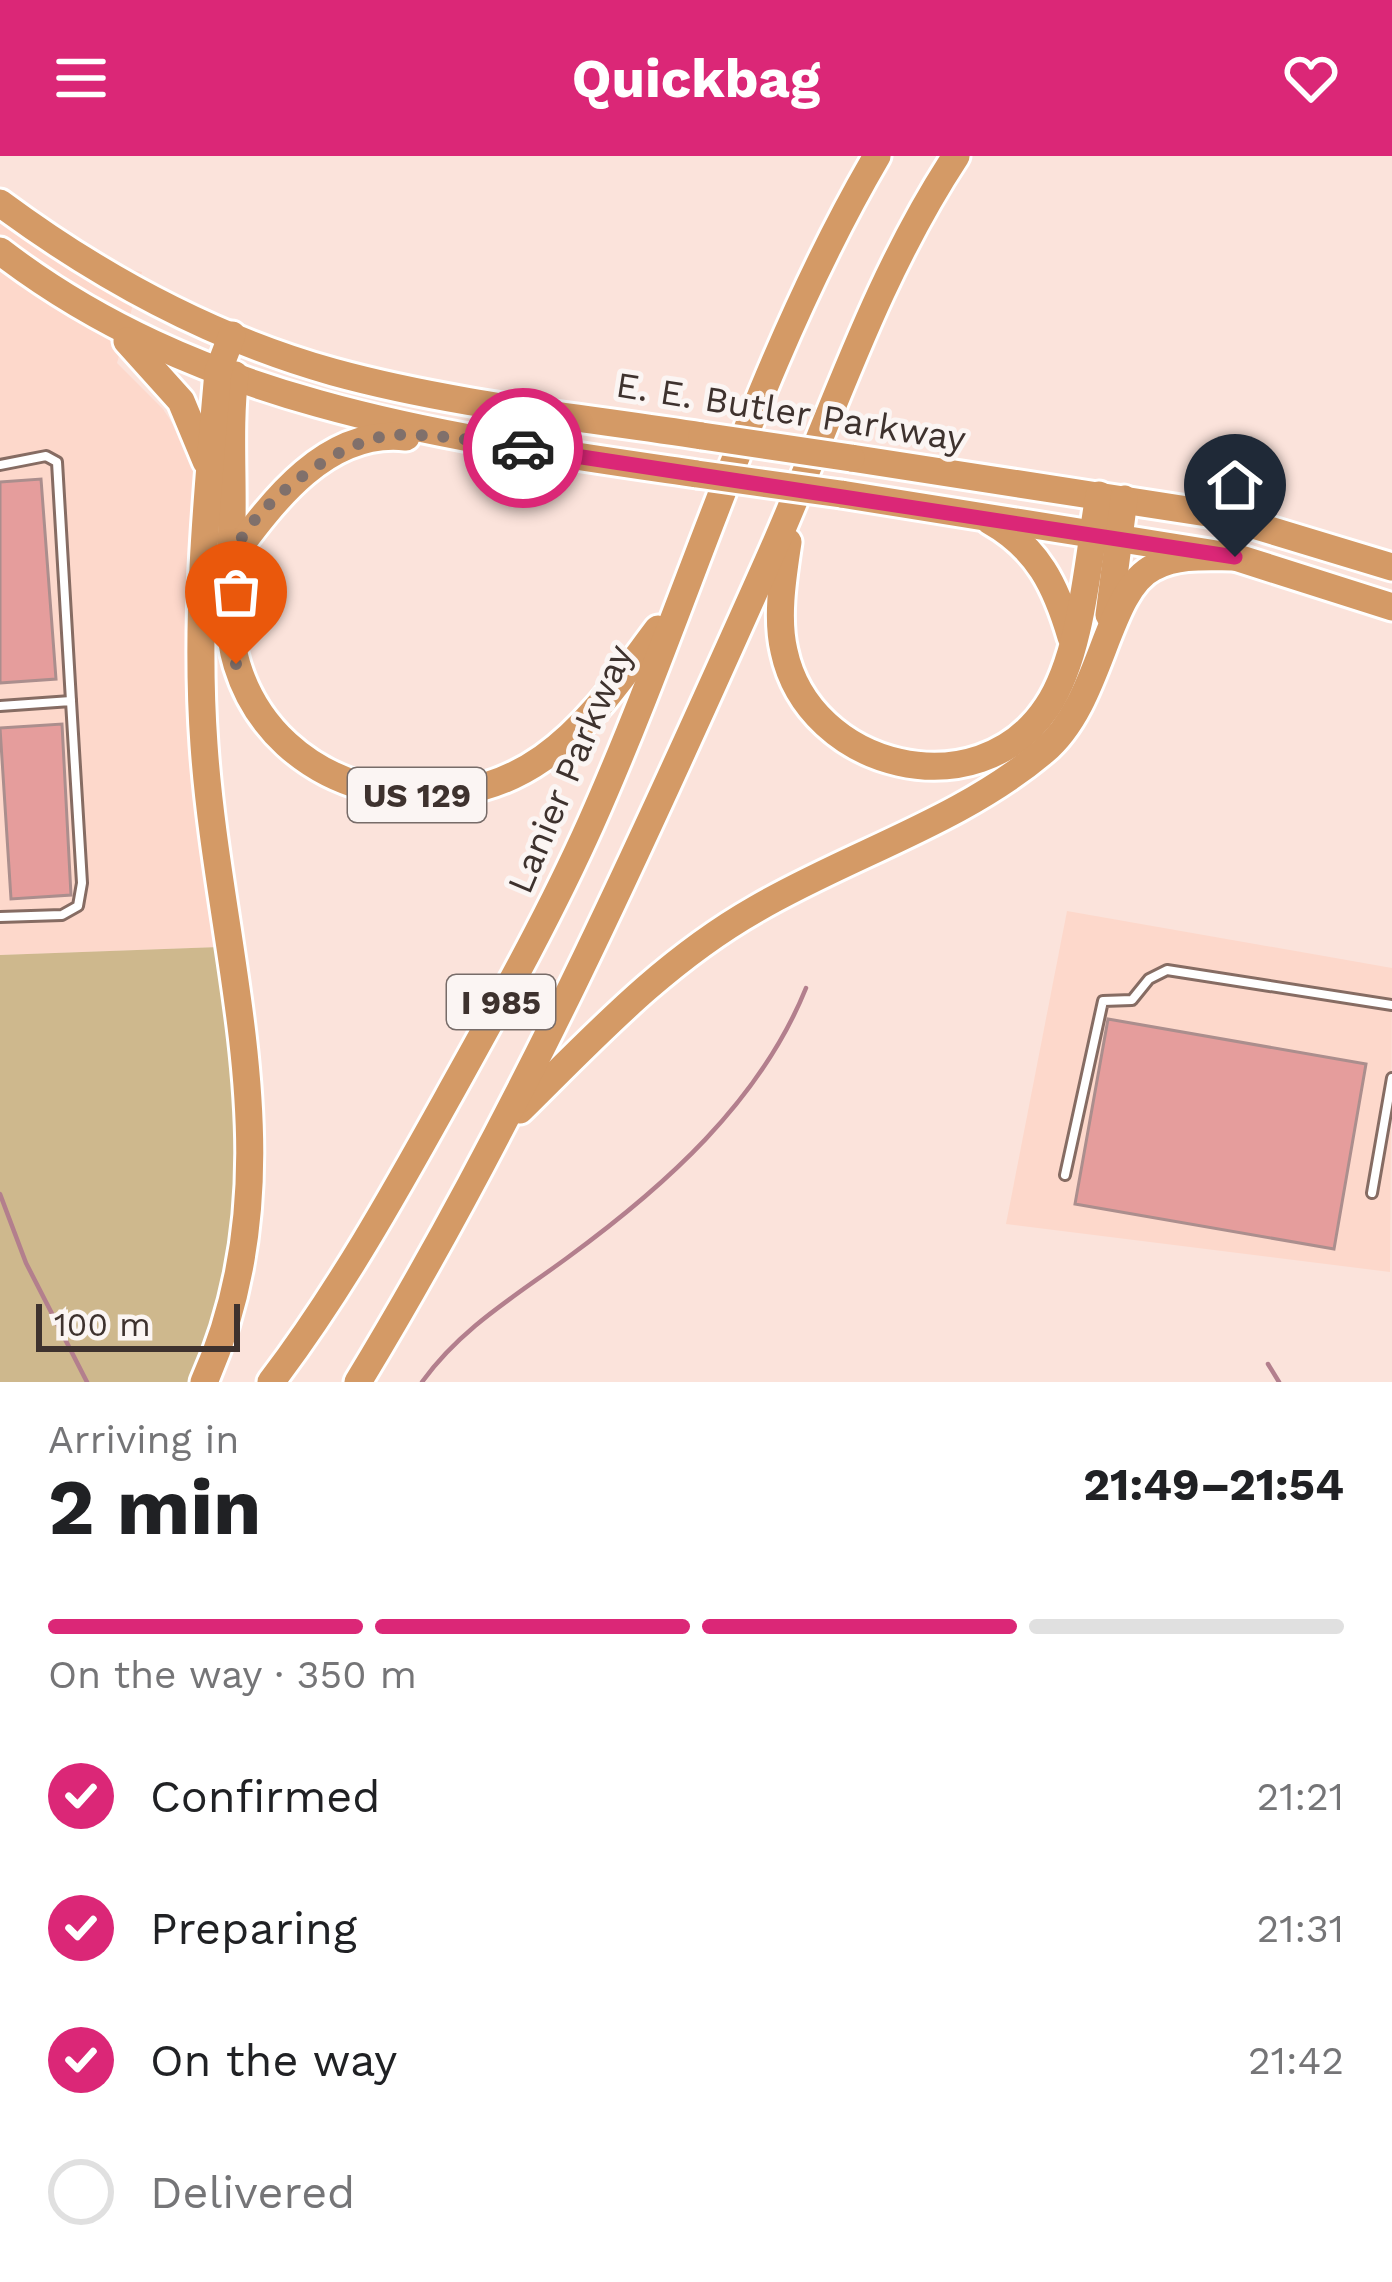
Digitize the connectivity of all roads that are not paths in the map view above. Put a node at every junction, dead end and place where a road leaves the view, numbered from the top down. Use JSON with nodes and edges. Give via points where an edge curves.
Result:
{"nodes":[{"id":1,"x":877,"y":156,"type":"edge"},
{"id":2,"x":956,"y":156,"type":"edge"},
{"id":3,"x":0,"y":203,"type":"edge"},
{"id":4,"x":0,"y":250,"type":"edge"},
{"id":5,"x":60,"y":292,"type":"junction"},
{"id":6,"x":237,"y":337,"type":"junction"},
{"id":7,"x":226,"y":376,"type":"junction"},
{"id":8,"x":501,"y":445,"type":"junction"},
{"id":9,"x":0,"y":466,"type":"edge"},
{"id":10,"x":208,"y":484,"type":"junction"},
{"id":11,"x":1112,"y":497,"type":"junction"},
{"id":12,"x":792,"y":509,"type":"junction"},
{"id":13,"x":976,"y":514,"type":"junction"},
{"id":14,"x":1105,"y":535,"type":"junction"},
{"id":15,"x":1235,"y":557,"type":"junction"},
{"id":16,"x":232,"y":558,"type":"junction"},
{"id":17,"x":1392,"y":567,"type":"edge"},
{"id":18,"x":682,"y":597,"type":"junction"},
{"id":19,"x":1392,"y":607,"type":"edge"},
{"id":20,"x":1072,"y":640,"type":"junction"},
{"id":21,"x":1106,"y":649,"type":"junction"},
{"id":22,"x":71,"y":701,"type":"junction"},
{"id":23,"x":0,"y":706,"type":"edge"},
{"id":24,"x":0,"y":917,"type":"edge"},
{"id":25,"x":1392,"y":1005,"type":"edge"},
{"id":26,"x":1392,"y":1078,"type":"edge"},
{"id":27,"x":505,"y":1126,"type":"junction"},
{"id":28,"x":1065,"y":1175,"type":"dead end"},
{"id":29,"x":1372,"y":1193,"type":"dead end"},
{"id":30,"x":204,"y":1382,"type":"edge"},
{"id":31,"x":271,"y":1382,"type":"edge"},
{"id":32,"x":358,"y":1382,"type":"edge"}],
"edges":[{"from":1,"to":18,"type":"highway","name":"Lanier Parkway","number":"I 985","via":[[806,293]]},
{"from":2,"to":12,"type":"highway","number":"I 985","via":[[874,298]]},
{"from":3,"to":6,"type":"highway","name":"E. E. Butler Parkway","via":[[116,280]]},
{"from":4,"to":5,"type":"highway","name":"E. E. Butler Parkway"},
{"from":5,"to":7,"type":"highway","name":"E. E. Butler Parkway"},
{"from":5,"to":10,"type":"highway","via":[[164,377],[195,427]]},
{"from":6,"to":7,"type":"highway"},
{"from":6,"to":11,"type":"highway","name":"E. E. Butler Parkway","bridge":true,"via":[[389,386]]},
{"from":7,"to":8,"type":"highway","name":"E. E. Butler Parkway","via":[[363,418]]},
{"from":7,"to":10,"type":"highway"},
{"from":7,"to":16,"type":"highway"},
{"from":8,"to":13,"type":"highway","name":"E. E. Butler Parkway","bridge":true},
{"from":8,"to":16,"type":"highway","via":[[393,435],[328,454],[280,494]]},
{"from":9,"to":22,"type":"lane","via":[[46,456],[57,463]]},
{"from":10,"to":30,"type":"highway","via":[[199,667],[204,750],[251,1084],[252,1152],[242,1246]]},
{"from":11,"to":14,"type":"highway"},
{"from":11,"to":17,"type":"highway","name":"E. E. Butler Parkway","via":[[1271,527]]},
{"from":12,"to":20,"type":"highway","via":[[784,653],[814,712],[855,746],[926,767],[1003,748],[1047,708]]},
{"from":12,"to":27,"type":"highway","number":"I 985"},
{"from":13,"to":14,"type":"highway","name":"E. E. Butler Parkway"},
{"from":13,"to":20,"type":"highway","via":[[1034,553]]},
{"from":14,"to":15,"type":"highway","name":"E. E. Butler Parkway"},
{"from":14,"to":20,"type":"highway"},
{"from":14,"to":21,"type":"highway"},
{"from":15,"to":19,"type":"highway","name":"E. E. Butler Parkway"},
{"from":15,"to":21,"type":"highway","via":[[1181,558],[1138,577]]},
{"from":16,"to":18,"type":"highway","number":"US 129","via":[[236,664],[256,712],[284,745],[332,778],[386,794],[477,789],[545,757],[605,699]]},
{"from":18,"to":31,"type":"highway","name":"Lanier Parkway","number":"I 985","via":[[591,823],[524,960],[413,1160]]},
{"from":21,"to":27,"type":"highway","via":[[1084,704],[1043,752],[941,817],[704,942],[611,1016]]},
{"from":22,"to":23,"type":"lane"},
{"from":22,"to":24,"type":"lane","via":[[78,907]]},
{"from":25,"to":28,"type":"lane","via":[[1167,970],[1132,1000],[1103,1001]]},
{"from":26,"to":29,"type":"lane"},
{"from":27,"to":32,"type":"highway","number":"I 985"}]}
